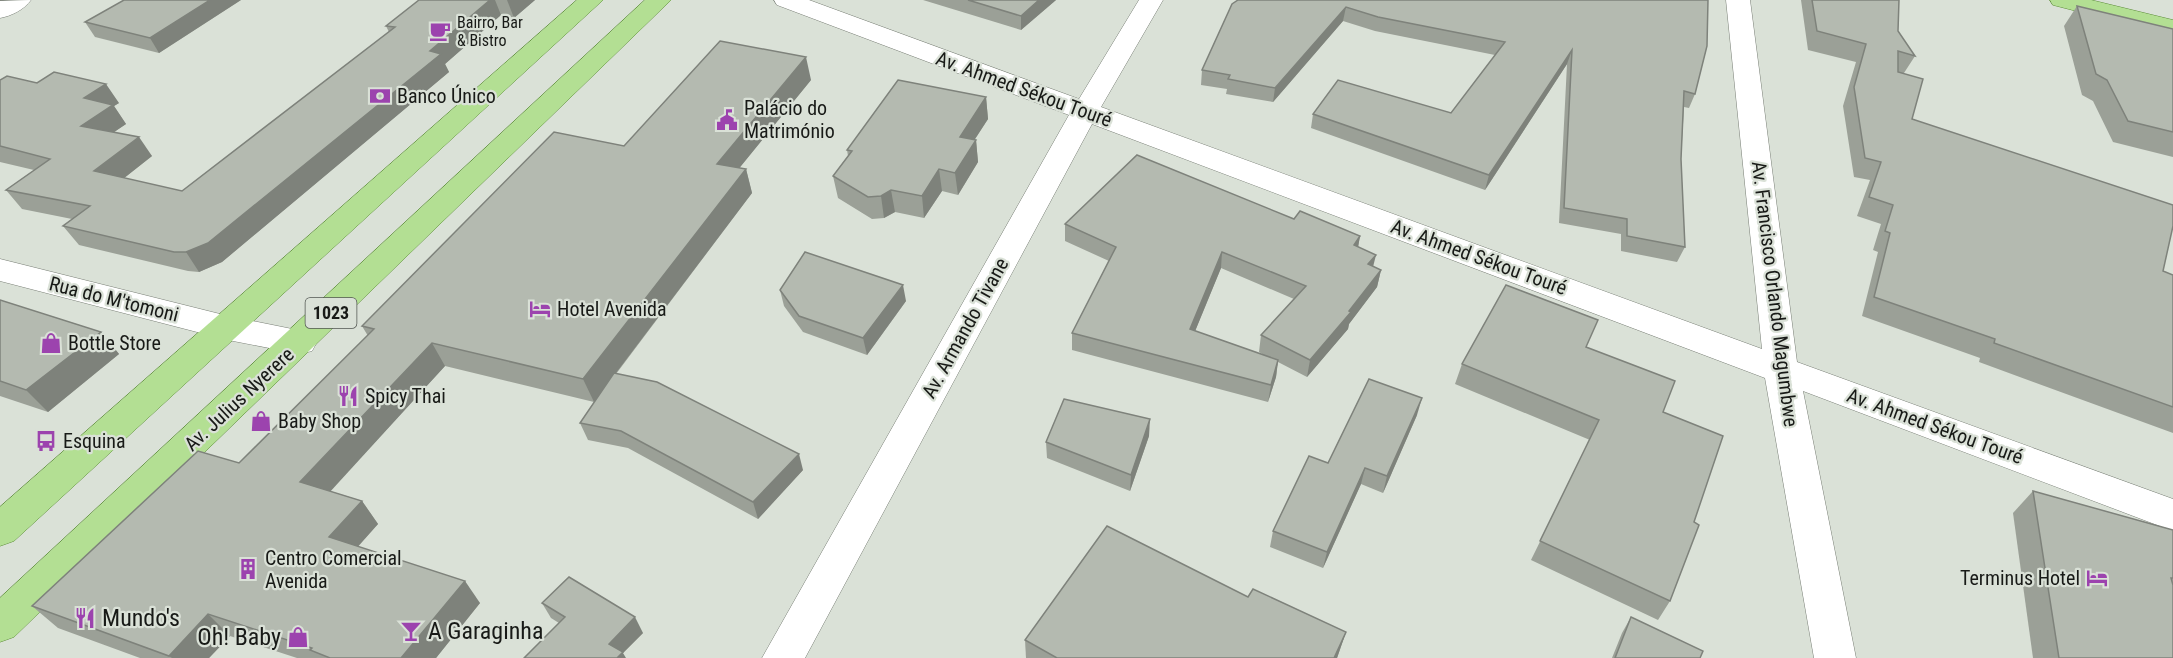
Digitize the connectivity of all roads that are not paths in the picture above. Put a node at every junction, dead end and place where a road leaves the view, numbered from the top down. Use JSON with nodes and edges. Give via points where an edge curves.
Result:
{"nodes":[{"id":1,"x":19,"y":0,"type":"edge"},
{"id":2,"x":591,"y":0,"type":"edge"},
{"id":3,"x":659,"y":0,"type":"edge"},
{"id":4,"x":786,"y":0,"type":"edge"},
{"id":5,"x":1151,"y":0,"type":"edge"},
{"id":6,"x":1738,"y":0,"type":"edge"},
{"id":7,"x":2062,"y":0,"type":"edge"},
{"id":8,"x":0,"y":11,"type":"edge"},
{"id":9,"x":2173,"y":28,"type":"edge"},
{"id":10,"x":1085,"y":112,"type":"junction"},
{"id":11,"x":0,"y":270,"type":"edge"},
{"id":12,"x":228,"y":328,"type":"junction"},
{"id":13,"x":300,"y":342,"type":"junction"},
{"id":14,"x":1781,"y":369,"type":"junction"},
{"id":15,"x":2173,"y":515,"type":"edge"},
{"id":16,"x":0,"y":530,"type":"edge"},
{"id":17,"x":0,"y":624,"type":"edge"},
{"id":18,"x":783,"y":658,"type":"edge"},
{"id":19,"x":1835,"y":658,"type":"edge"}],
"edges":[{"from":1,"to":8,"type":"street"},
{"from":2,"to":12,"type":"main road"},
{"from":3,"to":13,"type":"main road","name":"Av. Julius Nyerere","number":"1023"},
{"from":4,"to":10,"type":"street","name":"Av. Ahmed Sékou Touré"},
{"from":5,"to":10,"type":"street","name":"Av. Armando Tivane"},
{"from":6,"to":14,"type":"street","name":"Av. Francisco Orlando Magumbwe"},
{"from":7,"to":9,"type":"main road"},
{"from":10,"to":14,"type":"street","name":"Av. Ahmed Sékou Touré"},
{"from":10,"to":18,"type":"street","name":"Av. Armando Tivane"},
{"from":11,"to":12,"type":"street","name":"Rua do M'tomoni"},
{"from":12,"to":13,"type":"street","name":"Rua do M'tomoni"},
{"from":12,"to":16,"type":"main road"},
{"from":13,"to":17,"type":"main road","name":"Av. Julius Nyerere","number":"1023"},
{"from":14,"to":15,"type":"street","name":"Av. Ahmed Sékou Touré"},
{"from":14,"to":19,"type":"street","name":"Av. Francisco Orlando Magumbwe"}]}
